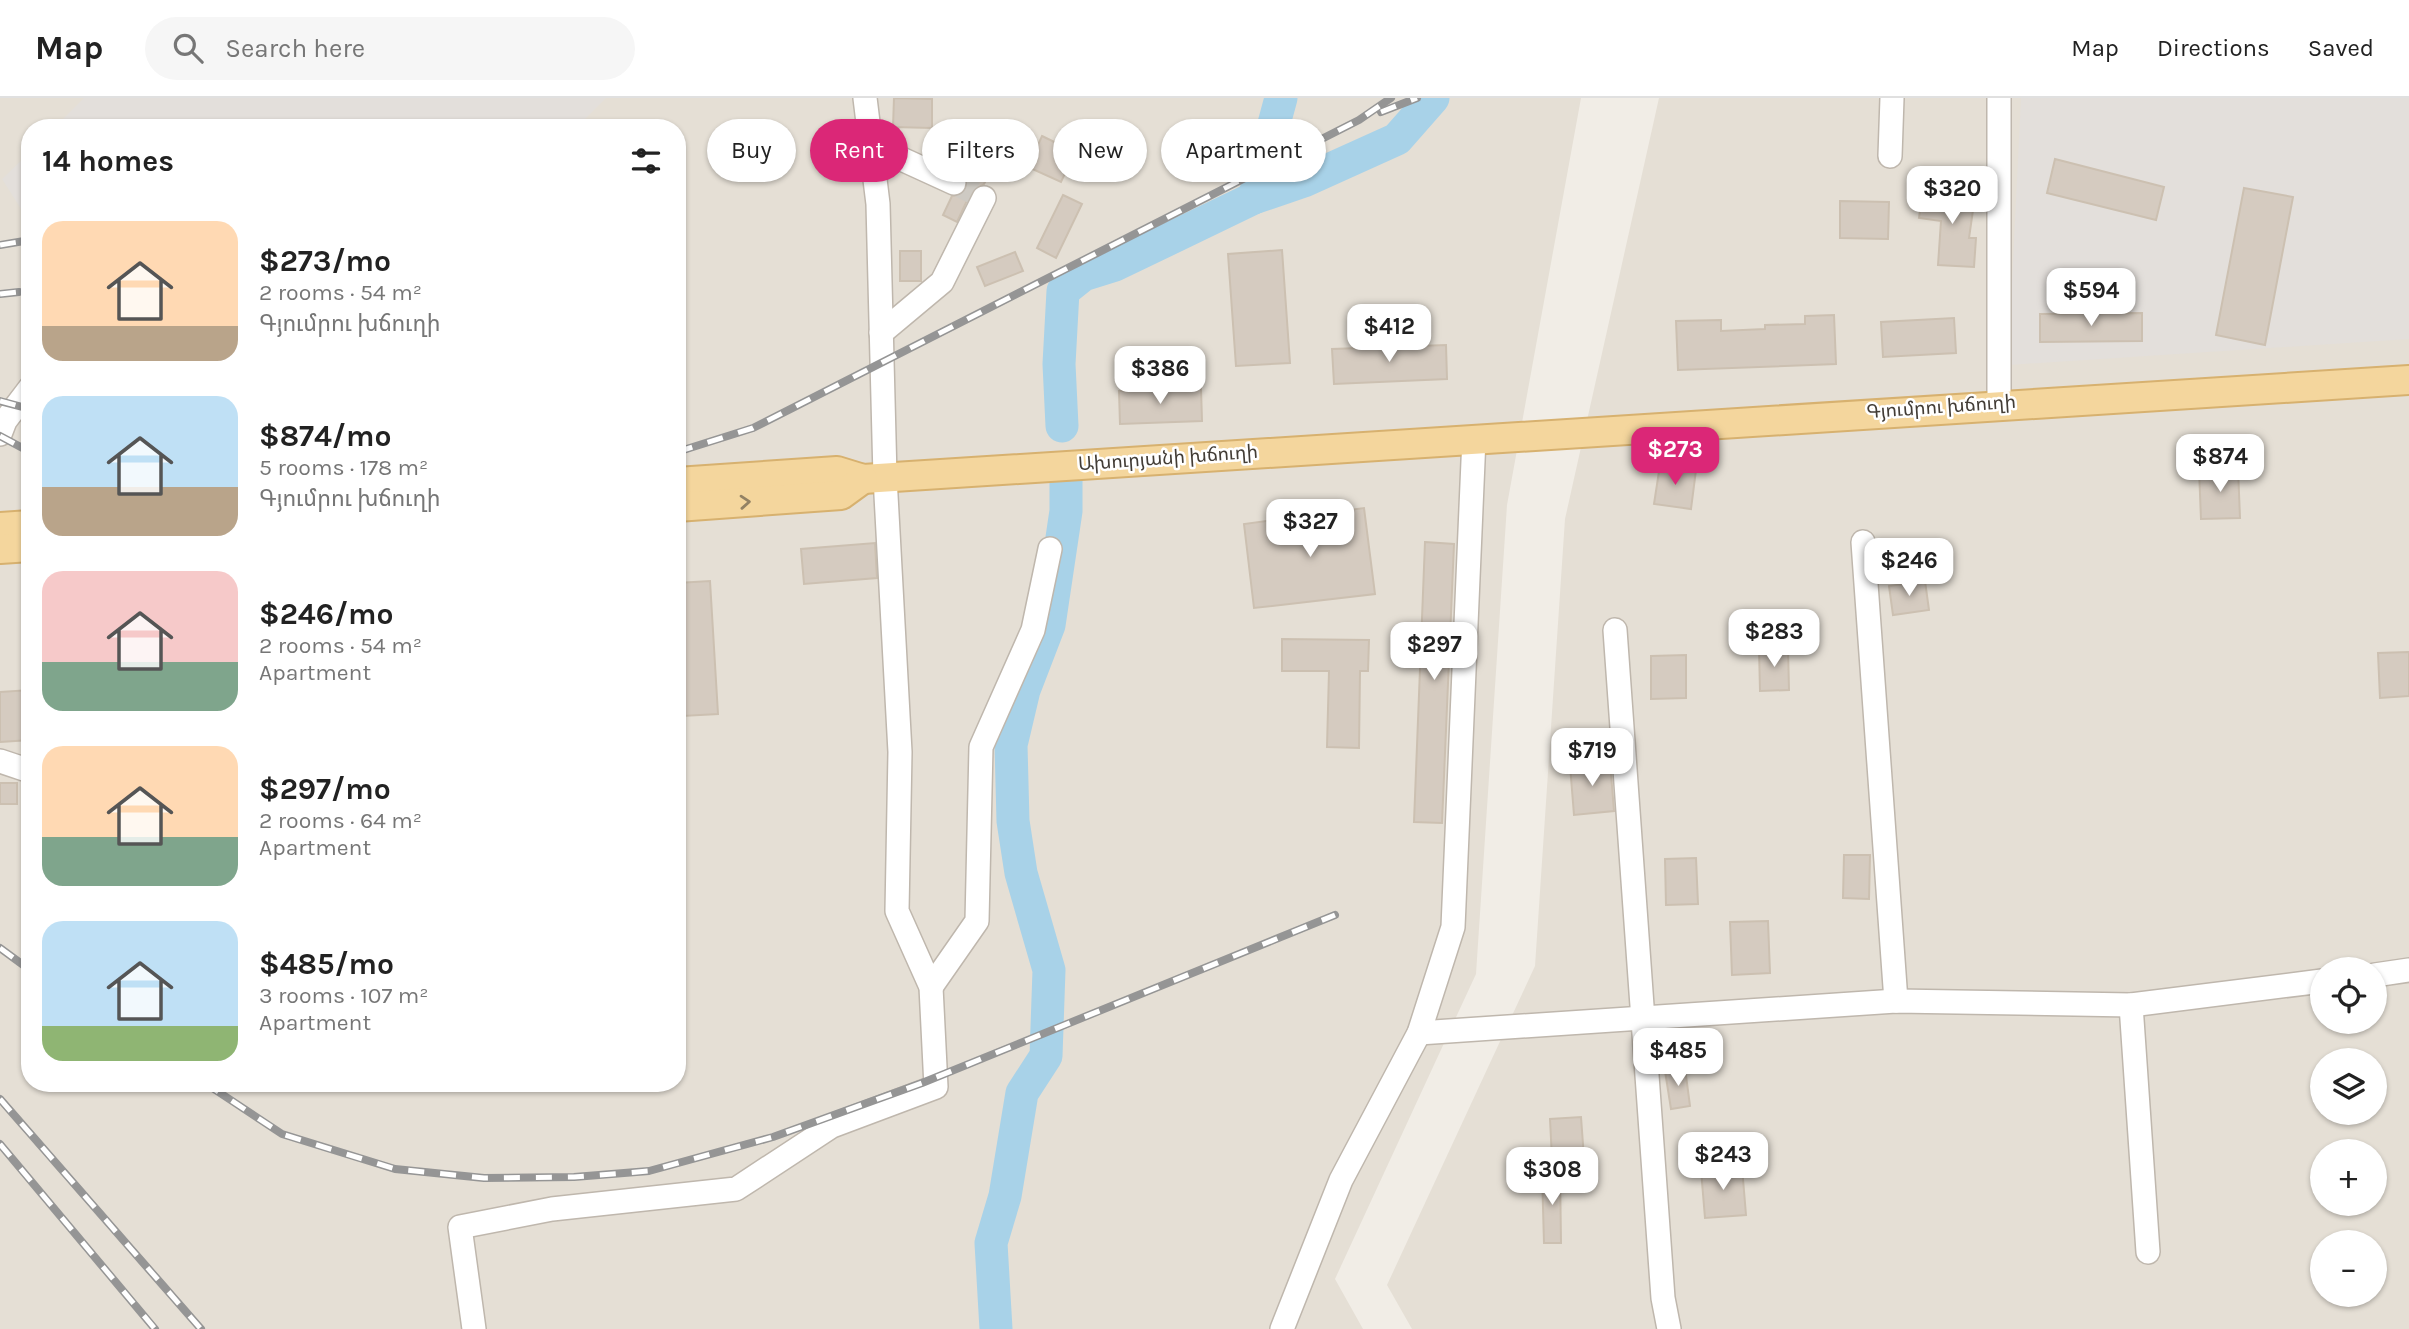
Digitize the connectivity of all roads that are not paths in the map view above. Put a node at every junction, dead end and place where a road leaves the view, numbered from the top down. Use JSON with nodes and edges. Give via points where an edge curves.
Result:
{"nodes":[{"id":1,"x":865,"y":98,"type":"edge"},
{"id":2,"x":1892,"y":98,"type":"edge"},
{"id":3,"x":1999,"y":98,"type":"edge"},
{"id":4,"x":868,"y":119,"type":"edge"},
{"id":5,"x":1889,"y":156,"type":"dead end"},
{"id":6,"x":908,"y":162,"type":"edge"},
{"id":7,"x":875,"y":182,"type":"edge"},
{"id":8,"x":954,"y":183,"type":"tunnel mouth"},
{"id":9,"x":984,"y":198,"type":"dead end"},
{"id":10,"x":881,"y":333,"type":"junction"},
{"id":11,"x":2409,"y":380,"type":"edge"},
{"id":12,"x":21,"y":400,"type":"edge"},
{"id":13,"x":1999,"y":404,"type":"junction"},
{"id":14,"x":0,"y":434,"type":"edge"},
{"id":15,"x":1474,"y":438,"type":"junction"},
{"id":16,"x":874,"y":478,"type":"junction"},
{"id":17,"x":686,"y":481,"type":"edge"},
{"id":18,"x":686,"y":506,"type":"edge"},
{"id":19,"x":21,"y":526,"type":"edge"},
{"id":20,"x":0,"y":527,"type":"edge"},
{"id":21,"x":1863,"y":542,"type":"dead end"},
{"id":22,"x":21,"y":548,"type":"edge"},
{"id":23,"x":1050,"y":548,"type":"dead end"},
{"id":24,"x":0,"y":549,"type":"edge"},
{"id":25,"x":1615,"y":630,"type":"dead end"},
{"id":26,"x":0,"y":761,"type":"edge"},
{"id":27,"x":21,"y":768,"type":"edge"},
{"id":28,"x":2409,"y":970,"type":"edge"},
{"id":29,"x":2387,"y":973,"type":"edge"},
{"id":30,"x":2310,"y":983,"type":"edge"},
{"id":31,"x":931,"y":987,"type":"junction"},
{"id":32,"x":1896,"y":1001,"type":"junction"},
{"id":33,"x":2132,"y":1005,"type":"junction"},
{"id":34,"x":1643,"y":1018,"type":"junction"},
{"id":35,"x":1419,"y":1033,"type":"junction"},
{"id":36,"x":2148,"y":1252,"type":"dead end"},
{"id":37,"x":474,"y":1329,"type":"edge"},
{"id":38,"x":1282,"y":1329,"type":"edge"},
{"id":39,"x":1669,"y":1329,"type":"edge"}],
"edges":[{"from":1,"to":4,"type":"street"},
{"from":2,"to":5,"type":"street"},
{"from":3,"to":13,"type":"street"},
{"from":6,"to":8,"type":"street"},
{"from":7,"to":10,"type":"street"},
{"from":9,"to":10,"type":"street","via":[[943,282]]},
{"from":10,"to":16,"type":"street"},
{"from":11,"to":13,"type":"main road","name":"Գյումրու խճուղի"},
{"from":12,"to":14,"type":"street"},
{"from":13,"to":15,"type":"main road","name":"Գյումրու խճուղի"},
{"from":15,"to":16,"type":"main road","name":"Ախուրյանի խճուղի"},
{"from":15,"to":35,"type":"street","via":[[1453,927]]},
{"from":16,"to":17,"type":"main road","name":"Ախուրյանի խճուղի","via":[[837,471]]},
{"from":18,"to":16,"type":"main road","name":"Ախուրյանի խճուղի","one_way":true,"via":[[841,495]]},
{"from":16,"to":31,"type":"street","via":[[900,752],[897,911]]},
{"from":19,"to":20,"type":"main road"},
{"from":21,"to":32,"type":"street"},
{"from":22,"to":24,"type":"main road"},
{"from":23,"to":31,"type":"street","via":[[1033,630],[981,747],[977,921]]},
{"from":25,"to":34,"type":"street"},
{"from":26,"to":27,"type":"street"},
{"from":28,"to":29,"type":"street"},
{"from":30,"to":33,"type":"street"},
{"from":31,"to":37,"type":"street","via":[[936,1087],[832,1126],[736,1189],[552,1209],[460,1227]]},
{"from":32,"to":33,"type":"street"},
{"from":32,"to":34,"type":"street"},
{"from":33,"to":36,"type":"street"},
{"from":34,"to":35,"type":"street"},
{"from":34,"to":39,"type":"street","via":[[1662,1298]]},
{"from":35,"to":38,"type":"street","via":[[1340,1180]]}]}
